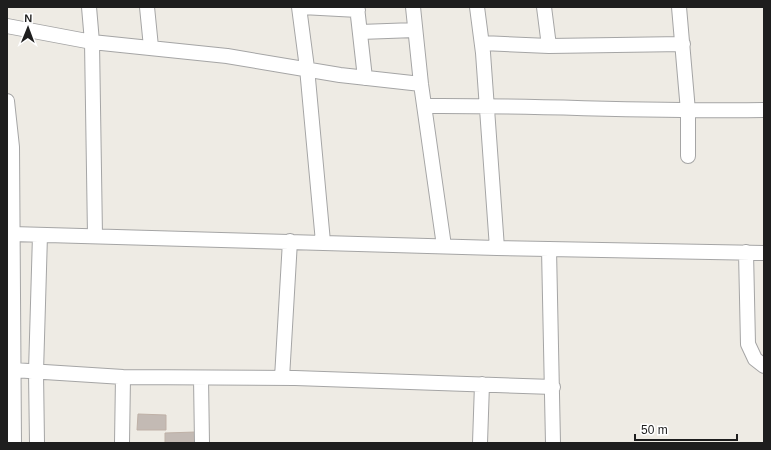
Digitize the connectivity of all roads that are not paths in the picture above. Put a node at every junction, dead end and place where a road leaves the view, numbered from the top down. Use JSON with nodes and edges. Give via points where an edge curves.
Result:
{"nodes":[{"id":1,"x":89,"y":7,"type":"edge"},
{"id":2,"x":147,"y":7,"type":"edge"},
{"id":3,"x":299,"y":7,"type":"edge"},
{"id":4,"x":302,"y":7,"type":"edge"},
{"id":5,"x":413,"y":7,"type":"edge"},
{"id":6,"x":476,"y":7,"type":"edge"},
{"id":7,"x":544,"y":7,"type":"edge"},
{"id":8,"x":679,"y":7,"type":"edge"},
{"id":9,"x":358,"y":9,"type":"edge"},
{"id":10,"x":9,"y":26,"type":"edge"},
{"id":11,"x":415,"y":30,"type":"junction"},
{"id":12,"x":360,"y":32,"type":"junction"},
{"id":13,"x":92,"y":42,"type":"junction"},
{"id":14,"x":482,"y":43,"type":"junction"},
{"id":15,"x":683,"y":44,"type":"junction"},
{"id":16,"x":549,"y":46,"type":"junction"},
{"id":17,"x":151,"y":47,"type":"junction"},
{"id":18,"x":307,"y":68,"type":"junction"},
{"id":19,"x":365,"y":78,"type":"junction"},
{"id":20,"x":421,"y":84,"type":"junction"},
{"id":21,"x":7,"y":101,"type":"edge"},
{"id":22,"x":424,"y":106,"type":"junction"},
{"id":23,"x":487,"y":106,"type":"junction"},
{"id":24,"x":764,"y":110,"type":"edge"},
{"id":25,"x":688,"y":111,"type":"junction"},
{"id":26,"x":688,"y":156,"type":"dead end"},
{"id":27,"x":26,"y":234,"type":"junction"},
{"id":28,"x":95,"y":236,"type":"junction"},
{"id":29,"x":290,"y":241,"type":"junction"},
{"id":30,"x":323,"y":242,"type":"junction"},
{"id":31,"x":444,"y":246,"type":"junction"},
{"id":32,"x":498,"y":248,"type":"junction"},
{"id":33,"x":549,"y":249,"type":"junction"},
{"id":34,"x":746,"y":252,"type":"junction"},
{"id":35,"x":764,"y":253,"type":"edge"},
{"id":36,"x":764,"y":366,"type":"edge"},
{"id":37,"x":25,"y":371,"type":"junction"},
{"id":38,"x":123,"y":377,"type":"junction"},
{"id":39,"x":201,"y":378,"type":"junction"},
{"id":40,"x":282,"y":378,"type":"junction"},
{"id":41,"x":482,"y":384,"type":"junction"},
{"id":42,"x":553,"y":387,"type":"junction"},
{"id":43,"x":14,"y":443,"type":"edge"},
{"id":44,"x":37,"y":443,"type":"edge"},
{"id":45,"x":122,"y":443,"type":"edge"},
{"id":46,"x":202,"y":443,"type":"edge"},
{"id":47,"x":480,"y":443,"type":"edge"},
{"id":48,"x":554,"y":443,"type":"edge"}],
"edges":[{"from":1,"to":13,"type":"street"},
{"from":2,"to":17,"type":"street"},
{"from":3,"to":18,"type":"street"},
{"from":4,"to":9,"type":"street"},
{"from":5,"to":11,"type":"street"},
{"from":6,"to":14,"type":"street"},
{"from":7,"to":16,"type":"street"},
{"from":8,"to":15,"type":"street"},
{"from":9,"to":12,"type":"street"},
{"from":10,"to":13,"type":"street"},
{"from":11,"to":12,"type":"street"},
{"from":11,"to":20,"type":"street"},
{"from":12,"to":19,"type":"street"},
{"from":13,"to":17,"type":"street"},
{"from":13,"to":28,"type":"street"},
{"from":14,"to":16,"type":"street"},
{"from":14,"to":23,"type":"street"},
{"from":15,"to":16,"type":"street"},
{"from":15,"to":25,"type":"street"},
{"from":17,"to":18,"type":"street"},
{"from":18,"to":19,"type":"street"},
{"from":18,"to":30,"type":"street"},
{"from":19,"to":20,"type":"street"},
{"from":20,"to":22,"type":"street"},
{"from":21,"to":27,"type":"street"},
{"from":22,"to":23,"type":"street"},
{"from":22,"to":31,"type":"street"},
{"from":23,"to":25,"type":"street"},
{"from":23,"to":32,"type":"street"},
{"from":24,"to":25,"type":"street"},
{"from":25,"to":26,"type":"street"},
{"from":27,"to":28,"type":"street"},
{"from":27,"to":37,"type":"street"},
{"from":27,"to":37,"type":"street"},
{"from":28,"to":29,"type":"street"},
{"from":29,"to":30,"type":"street"},
{"from":29,"to":40,"type":"street"},
{"from":30,"to":31,"type":"street"},
{"from":31,"to":32,"type":"street"},
{"from":32,"to":33,"type":"street"},
{"from":33,"to":34,"type":"street"},
{"from":33,"to":42,"type":"street"},
{"from":34,"to":35,"type":"street"},
{"from":34,"to":36,"type":"street","via":[[748,344],[755,359]]},
{"from":37,"to":38,"type":"street"},
{"from":37,"to":43,"type":"street"},
{"from":37,"to":44,"type":"street"},
{"from":38,"to":39,"type":"street"},
{"from":38,"to":45,"type":"street"},
{"from":39,"to":40,"type":"street"},
{"from":39,"to":46,"type":"street"},
{"from":40,"to":41,"type":"street"},
{"from":41,"to":42,"type":"street"},
{"from":41,"to":47,"type":"street"},
{"from":42,"to":48,"type":"street"}]}
